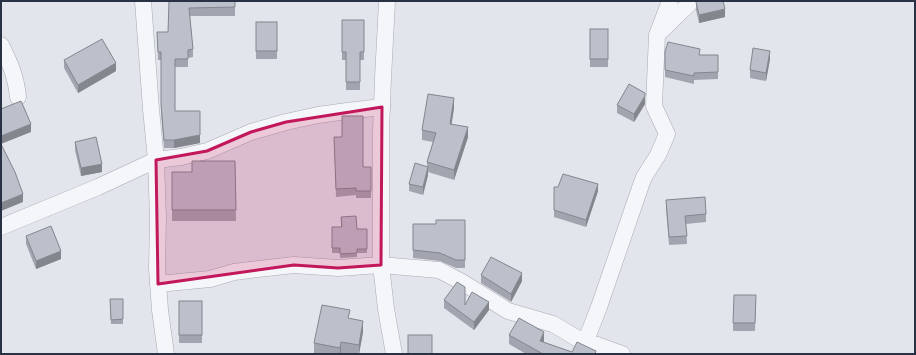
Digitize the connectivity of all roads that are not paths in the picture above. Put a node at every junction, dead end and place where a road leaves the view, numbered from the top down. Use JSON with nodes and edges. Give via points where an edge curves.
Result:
{"nodes":[{"id":1,"x":143,"y":1,"type":"edge"},
{"id":2,"x":388,"y":1,"type":"edge"},
{"id":3,"x":670,"y":1,"type":"edge"},
{"id":4,"x":692,"y":1,"type":"edge"},
{"id":5,"x":657,"y":35,"type":"junction"},
{"id":6,"x":1,"y":44,"type":"edge"},
{"id":7,"x":18,"y":97,"type":"dead end"},
{"id":8,"x":382,"y":108,"type":"junction"},
{"id":9,"x":156,"y":160,"type":"junction"},
{"id":10,"x":1,"y":227,"type":"edge"},
{"id":11,"x":381,"y":265,"type":"junction"},
{"id":12,"x":158,"y":284,"type":"junction"},
{"id":13,"x":586,"y":343,"type":"junction"},
{"id":14,"x":166,"y":354,"type":"edge"},
{"id":15,"x":394,"y":354,"type":"edge"},
{"id":16,"x":622,"y":354,"type":"edge"}],
"edges":[{"from":1,"to":9,"type":"street"},
{"from":2,"to":8,"type":"street"},
{"from":3,"to":5,"type":"street"},
{"from":4,"to":5,"type":"street"},
{"from":5,"to":13,"type":"street","via":[[654,106],[667,134],[658,156],[644,177]]},
{"from":6,"to":7,"type":"street","via":[[14,74]]},
{"from":8,"to":9,"type":"street","via":[[325,114],[286,122],[250,132],[207,151]]},
{"from":8,"to":11,"type":"street"},
{"from":9,"to":10,"type":"street"},
{"from":9,"to":12,"type":"street"},
{"from":11,"to":12,"type":"street","via":[[338,268],[294,265],[234,272],[210,279]]},
{"from":11,"to":13,"type":"street","via":[[439,270],[508,311],[553,324]]},
{"from":11,"to":15,"type":"street"},
{"from":12,"to":14,"type":"street"},
{"from":13,"to":16,"type":"street"}]}
